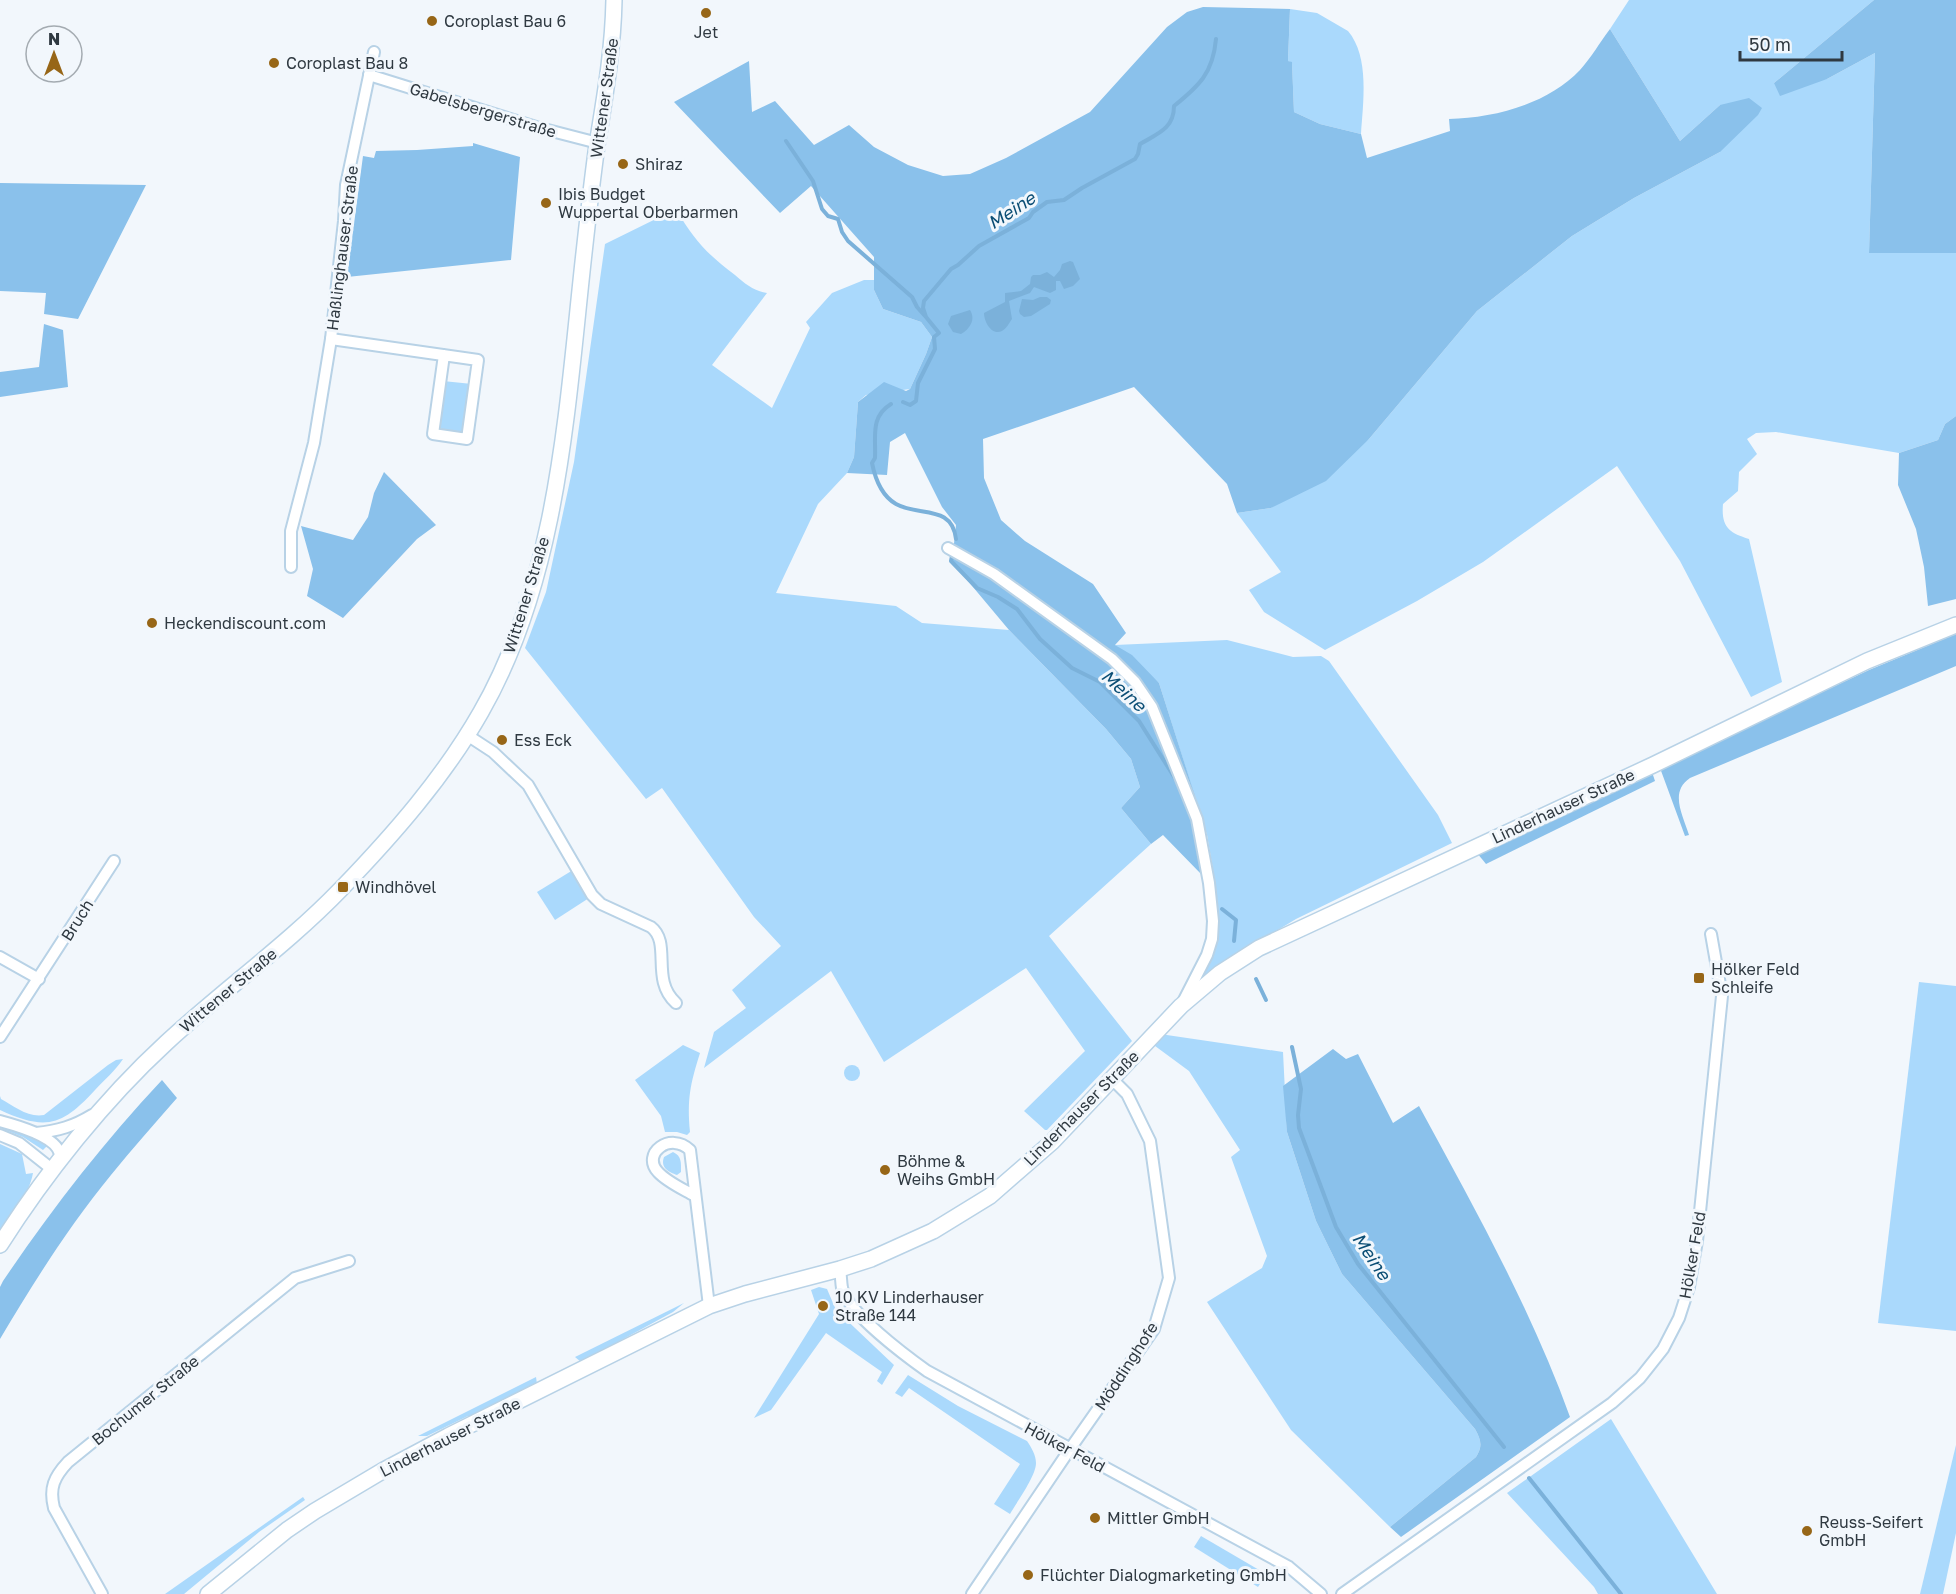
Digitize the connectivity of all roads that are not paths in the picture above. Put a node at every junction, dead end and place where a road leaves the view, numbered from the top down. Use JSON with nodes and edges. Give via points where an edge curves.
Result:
{"nodes":[{"id":1,"x":614,"y":0,"type":"edge"},
{"id":2,"x":374,"y":52,"type":"dead end"},
{"id":3,"x":369,"y":75,"type":"junction"},
{"id":4,"x":598,"y":143,"type":"junction"},
{"id":5,"x":331,"y":339,"type":"junction"},
{"id":6,"x":444,"y":355,"type":"junction"},
{"id":7,"x":948,"y":548,"type":"dead end"},
{"id":8,"x":291,"y":567,"type":"dead end"},
{"id":9,"x":1956,"y":625,"type":"edge"},
{"id":10,"x":468,"y":735,"type":"junction"},
{"id":11,"x":114,"y":861,"type":"dead end"},
{"id":12,"x":1712,"y":934,"type":"dead end"},
{"id":13,"x":0,"y":957,"type":"edge"},
{"id":14,"x":39,"y":979,"type":"junction"},
{"id":15,"x":676,"y":1003,"type":"dead end"},
{"id":16,"x":1181,"y":1006,"type":"junction"},
{"id":17,"x":0,"y":1037,"type":"edge"},
{"id":18,"x":1112,"y":1079,"type":"junction"},
{"id":19,"x":105,"y":1107,"type":"junction"},
{"id":20,"x":0,"y":1122,"type":"edge"},
{"id":21,"x":34,"y":1133,"type":"junction"},
{"id":22,"x":0,"y":1135,"type":"edge"},
{"id":23,"x":56,"y":1167,"type":"junction"},
{"id":24,"x":695,"y":1196,"type":"junction"},
{"id":25,"x":0,"y":1245,"type":"edge"},
{"id":26,"x":349,"y":1261,"type":"dead end"},
{"id":27,"x":840,"y":1269,"type":"junction"},
{"id":28,"x":709,"y":1306,"type":"junction"},
{"id":29,"x":1070,"y":1449,"type":"junction"},
{"id":30,"x":102,"y":1594,"type":"edge"},
{"id":31,"x":208,"y":1594,"type":"edge"},
{"id":32,"x":972,"y":1594,"type":"edge"},
{"id":33,"x":1321,"y":1594,"type":"edge"},
{"id":34,"x":1342,"y":1594,"type":"edge"}],
"edges":[{"from":1,"to":4,"type":"main road","name":"Wittener Straße"},
{"from":2,"to":3,"type":"street","name":"Haßlinghauser Straße"},
{"from":3,"to":4,"type":"street","name":"Gabelsbergerstraße"},
{"from":3,"to":5,"type":"street","name":"Haßlinghauser Straße","via":[[346,185]]},
{"from":4,"to":10,"type":"main road","name":"Wittener Straße","via":[[555,491],[524,614],[507,660]]},
{"from":5,"to":6,"type":"street"},
{"from":5,"to":8,"type":"street","via":[[314,442],[291,531]]},
{"from":6,"to":6,"type":"street","via":[[478,360],[467,439],[433,434]]},
{"from":7,"to":16,"type":"street","name":"Linderhauser Straße","via":[[994,574],[1112,659],[1135,682],[1152,708],[1197,819],[1212,911],[1212,939],[1207,955]]},
{"from":9,"to":16,"type":"main road","name":"Linderhauser Straße","via":[[1867,661],[1268,944],[1220,973]]},
{"from":10,"to":15,"type":"street","via":[[528,785],[592,895],[601,904],[657,931],[663,986]]},
{"from":10,"to":19,"type":"main road","name":"Wittener Straße","via":[[430,788],[327,903],[167,1042]]},
{"from":11,"to":14,"type":"street","name":"Bruch"},
{"from":12,"to":34,"type":"street","name":"Hölker Feld","via":[[1722,996],[1697,1241],[1689,1287],[1663,1349],[1640,1378],[1612,1403]]},
{"from":13,"to":14,"type":"street"},
{"from":14,"to":17,"type":"street","name":"Bruch"},
{"from":16,"to":18,"type":"main road","name":"Linderhauser Straße"},
{"from":18,"to":27,"type":"main road","name":"Linderhauser Straße","via":[[1052,1142],[990,1196],[933,1231]]},
{"from":18,"to":29,"type":"street","name":"Möddinghofe","via":[[1127,1094],[1150,1141],[1169,1278],[1154,1329]]},
{"from":19,"to":21,"type":"street","name":"Wittener Straße","via":[[75,1125]]},
{"from":19,"to":23,"type":"main road","name":"Wittener Straße"},
{"from":20,"to":21,"type":"street","name":"Wittener Straße"},
{"from":21,"to":23,"type":"street","name":"Wittener Straße","via":[[55,1145],[60,1154]]},
{"from":22,"to":23,"type":"street"},
{"from":23,"to":25,"type":"main road"},
{"from":24,"to":24,"type":"street","via":[[690,1150],[678,1142],[661,1146],[653,1158],[658,1172]]},
{"from":24,"to":28,"type":"street"},
{"from":26,"to":30,"type":"street","name":"Bochumer Straße","via":[[295,1278],[60,1471],[51,1492],[54,1508]]},
{"from":27,"to":28,"type":"main road","name":"Linderhauser Straße"},
{"from":27,"to":29,"type":"street","name":"Hölker Feld","via":[[842,1288],[849,1302],[897,1349],[952,1386]]},
{"from":28,"to":31,"type":"main road","name":"Linderhauser Straße","via":[[384,1470],[287,1530]]},
{"from":29,"to":32,"type":"street","name":"Möddinghofe"},
{"from":29,"to":33,"type":"street","name":"Hölker Feld","via":[[1288,1567]]}]}
